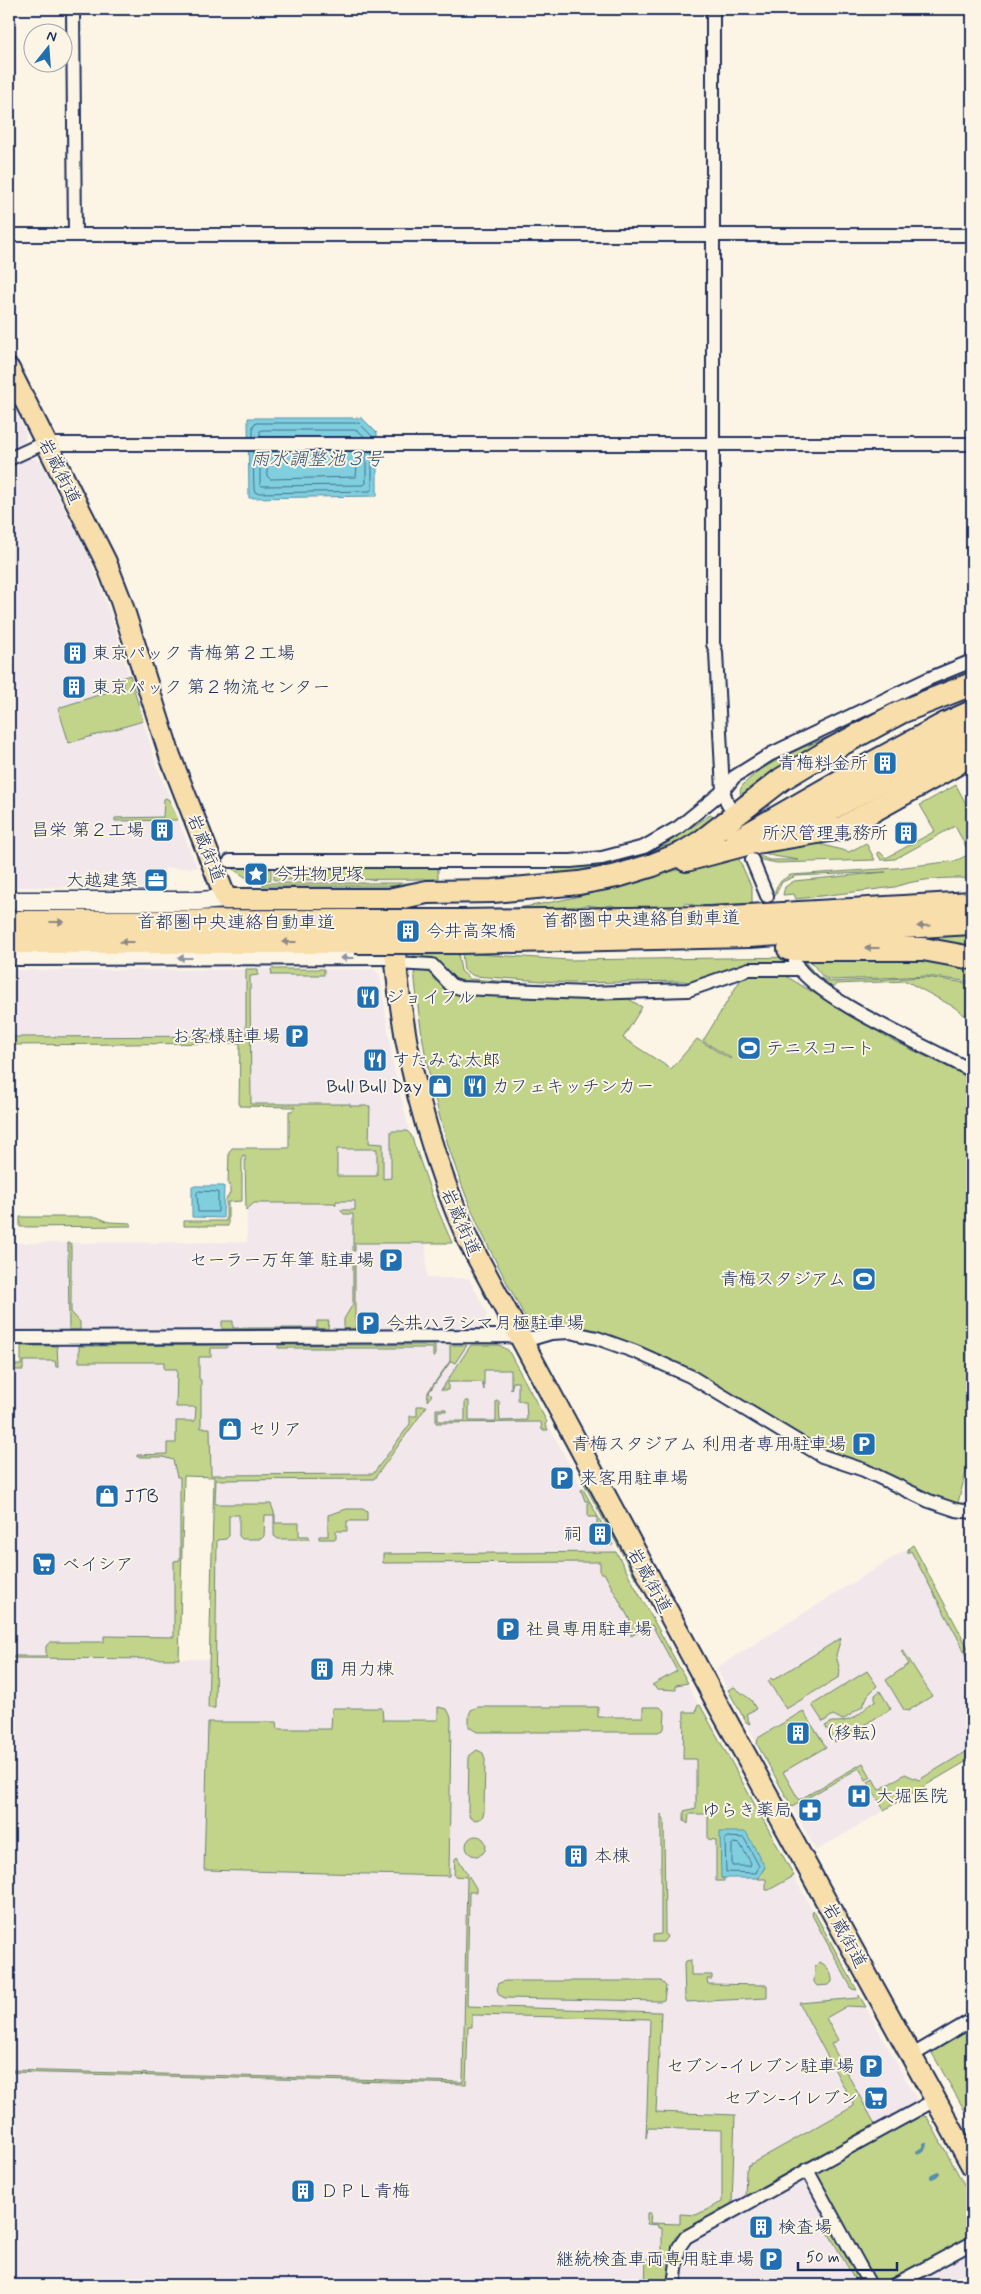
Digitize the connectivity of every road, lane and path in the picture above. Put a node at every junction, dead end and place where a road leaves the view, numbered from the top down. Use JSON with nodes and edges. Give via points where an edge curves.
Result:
{"nodes":[{"id":1,"x":73,"y":9,"type":"edge"},
{"id":2,"x":713,"y":9,"type":"edge"},
{"id":3,"x":9,"y":235,"type":"edge"},
{"id":4,"x":713,"y":235,"type":"junction"},
{"id":5,"x":972,"y":235,"type":"edge"},
{"id":6,"x":75,"y":236,"type":"junction"},
{"id":7,"x":9,"y":368,"type":"edge"},
{"id":8,"x":46,"y":442,"type":"junction"},
{"id":9,"x":972,"y":444,"type":"edge"},
{"id":10,"x":713,"y":445,"type":"junction"},
{"id":11,"x":9,"y":459,"type":"edge"},
{"id":12,"x":972,"y":661,"type":"edge"},
{"id":13,"x":972,"y":684,"type":"edge"},
{"id":14,"x":972,"y":688,"type":"edge"},
{"id":15,"x":972,"y":695,"type":"edge"},
{"id":16,"x":972,"y":712,"type":"edge"},
{"id":17,"x":972,"y":719,"type":"edge"},
{"id":18,"x":972,"y":730,"type":"edge"},
{"id":19,"x":972,"y":741,"type":"edge"},
{"id":20,"x":972,"y":751,"type":"edge"},
{"id":21,"x":723,"y":791,"type":"junction"},
{"id":22,"x":726,"y":815,"type":"junction"},
{"id":23,"x":806,"y":834,"type":"junction"},
{"id":24,"x":774,"y":840,"type":"junction"},
{"id":25,"x":751,"y":852,"type":"junction"},
{"id":26,"x":704,"y":854,"type":"junction"},
{"id":27,"x":230,"y":861,"type":"dead end"},
{"id":28,"x":972,"y":888,"type":"edge"},
{"id":29,"x":767,"y":896,"type":"dead end"},
{"id":30,"x":226,"y":899,"type":"junction"},
{"id":31,"x":393,"y":899,"type":"junction"},
{"id":32,"x":9,"y":901,"type":"edge"},
{"id":33,"x":972,"y":903,"type":"edge"},
{"id":34,"x":713,"y":918,"type":"junction"},
{"id":35,"x":9,"y":922,"type":"edge"},
{"id":36,"x":972,"y":923,"type":"edge"},
{"id":37,"x":464,"y":935,"type":"junction"},
{"id":38,"x":9,"y":942,"type":"edge"},
{"id":39,"x":972,"y":958,"type":"edge"},
{"id":40,"x":9,"y":959,"type":"edge"},
{"id":41,"x":396,"y":961,"type":"junction"},
{"id":42,"x":972,"y":1071,"type":"edge"},
{"id":43,"x":519,"y":1337,"type":"junction"},
{"id":44,"x":9,"y":1338,"type":"edge"},
{"id":45,"x":972,"y":1512,"type":"edge"},
{"id":46,"x":972,"y":2020,"type":"edge"},
{"id":47,"x":911,"y":2056,"type":"junction"},
{"id":48,"x":935,"y":2100,"type":"junction"},
{"id":49,"x":972,"y":2166,"type":"edge"},
{"id":50,"x":807,"y":2170,"type":"junction"},
{"id":51,"x":972,"y":2243,"type":"edge"},
{"id":52,"x":674,"y":2285,"type":"edge"},
{"id":53,"x":870,"y":2285,"type":"edge"},
{"id":54,"x":894,"y":2285,"type":"edge"}],
"edges":[{"from":1,"to":6,"type":"street"},
{"from":2,"to":4,"type":"street"},
{"from":3,"to":6,"type":"street"},
{"from":4,"to":5,"type":"street"},
{"from":4,"to":6,"type":"street"},
{"from":4,"to":10,"type":"street"},
{"from":7,"to":8,"type":"main road","name":"岩蔵街道"},
{"from":8,"to":10,"type":"street"},
{"from":8,"to":11,"type":"street"},
{"from":8,"to":30,"type":"main road","name":"岩蔵街道","via":[[112,575],[170,756]]},
{"from":9,"to":10,"type":"street"},
{"from":10,"to":21,"type":"street","via":[[713,644]]},
{"from":12,"to":21,"type":"street","via":[[771,754],[734,777]]},
{"from":13,"to":22,"type":"highway","via":[[901,712],[825,753]]},
{"from":14,"to":22,"type":"highway"},
{"from":15,"to":22,"type":"highway","via":[[800,791]]},
{"from":16,"to":26,"type":"highway","via":[[858,771],[740,839]]},
{"from":17,"to":25,"type":"highway"},
{"from":18,"to":24,"type":"highway"},
{"from":19,"to":23,"type":"highway","via":[[931,767]]},
{"from":20,"to":23,"type":"highway","via":[[955,765],[842,828]]},
{"from":21,"to":22,"type":"street"},
{"from":21,"to":27,"type":"street","via":[[679,826],[652,842],[602,858],[552,861]]},
{"from":22,"to":31,"type":"highway","via":[[701,842],[683,853],[632,872],[604,879],[500,891],[427,892]]},
{"from":23,"to":24,"type":"highway"},
{"from":24,"to":25,"type":"highway"},
{"from":25,"to":26,"type":"highway"},
{"from":25,"to":29,"type":"street"},
{"from":26,"to":31,"type":"highway","via":[[612,885],[554,898],[441,903]]},
{"from":28,"to":34,"type":"highway"},
{"from":30,"to":31,"type":"main road","name":"岩蔵街道"},
{"from":30,"to":32,"type":"street"},
{"from":31,"to":41,"type":"main road","name":"岩蔵街道"},
{"from":33,"to":34,"type":"highway","name":"首都圏中央連絡自動車道"},
{"from":34,"to":37,"type":"highway","name":"首都圏中央連絡自動車道"},
{"from":35,"to":37,"type":"highway","name":"首都圏中央連絡自動車道","one_way":true,"bridge":true},
{"from":36,"to":37,"type":"highway","name":"首都圏中央連絡自動車道","one_way":true,"via":[[749,936]]},
{"from":37,"to":38,"type":"highway","name":"首都圏中央連絡自動車道","one_way":true,"bridge":true},
{"from":39,"to":37,"type":"highway","one_way":true,"via":[[898,948],[566,953]]},
{"from":41,"to":40,"type":"street","one_way":true},
{"from":41,"to":42,"type":"street","via":[[432,965],[447,982],[460,988],[580,993],[688,990],[749,969],[796,965],[814,984]]},
{"from":41,"to":43,"type":"main road","name":"岩蔵街道","via":[[410,1068],[437,1164],[468,1240]]},
{"from":43,"to":44,"type":"street"},
{"from":43,"to":45,"type":"street","via":[[570,1332],[636,1352],[690,1376],[822,1456],[864,1470],[929,1501]]},
{"from":43,"to":47,"type":"main road","name":"岩蔵街道"},
{"from":46,"to":47,"type":"street"},
{"from":47,"to":48,"type":"main road","name":"岩蔵街道"},
{"from":48,"to":49,"type":"main road","name":"岩蔵街道"},
{"from":48,"to":50,"type":"street"},
{"from":50,"to":52,"type":"street","via":[[682,2239]]},
{"from":50,"to":53,"type":"street"},
{"from":51,"to":54,"type":"street"}]}
